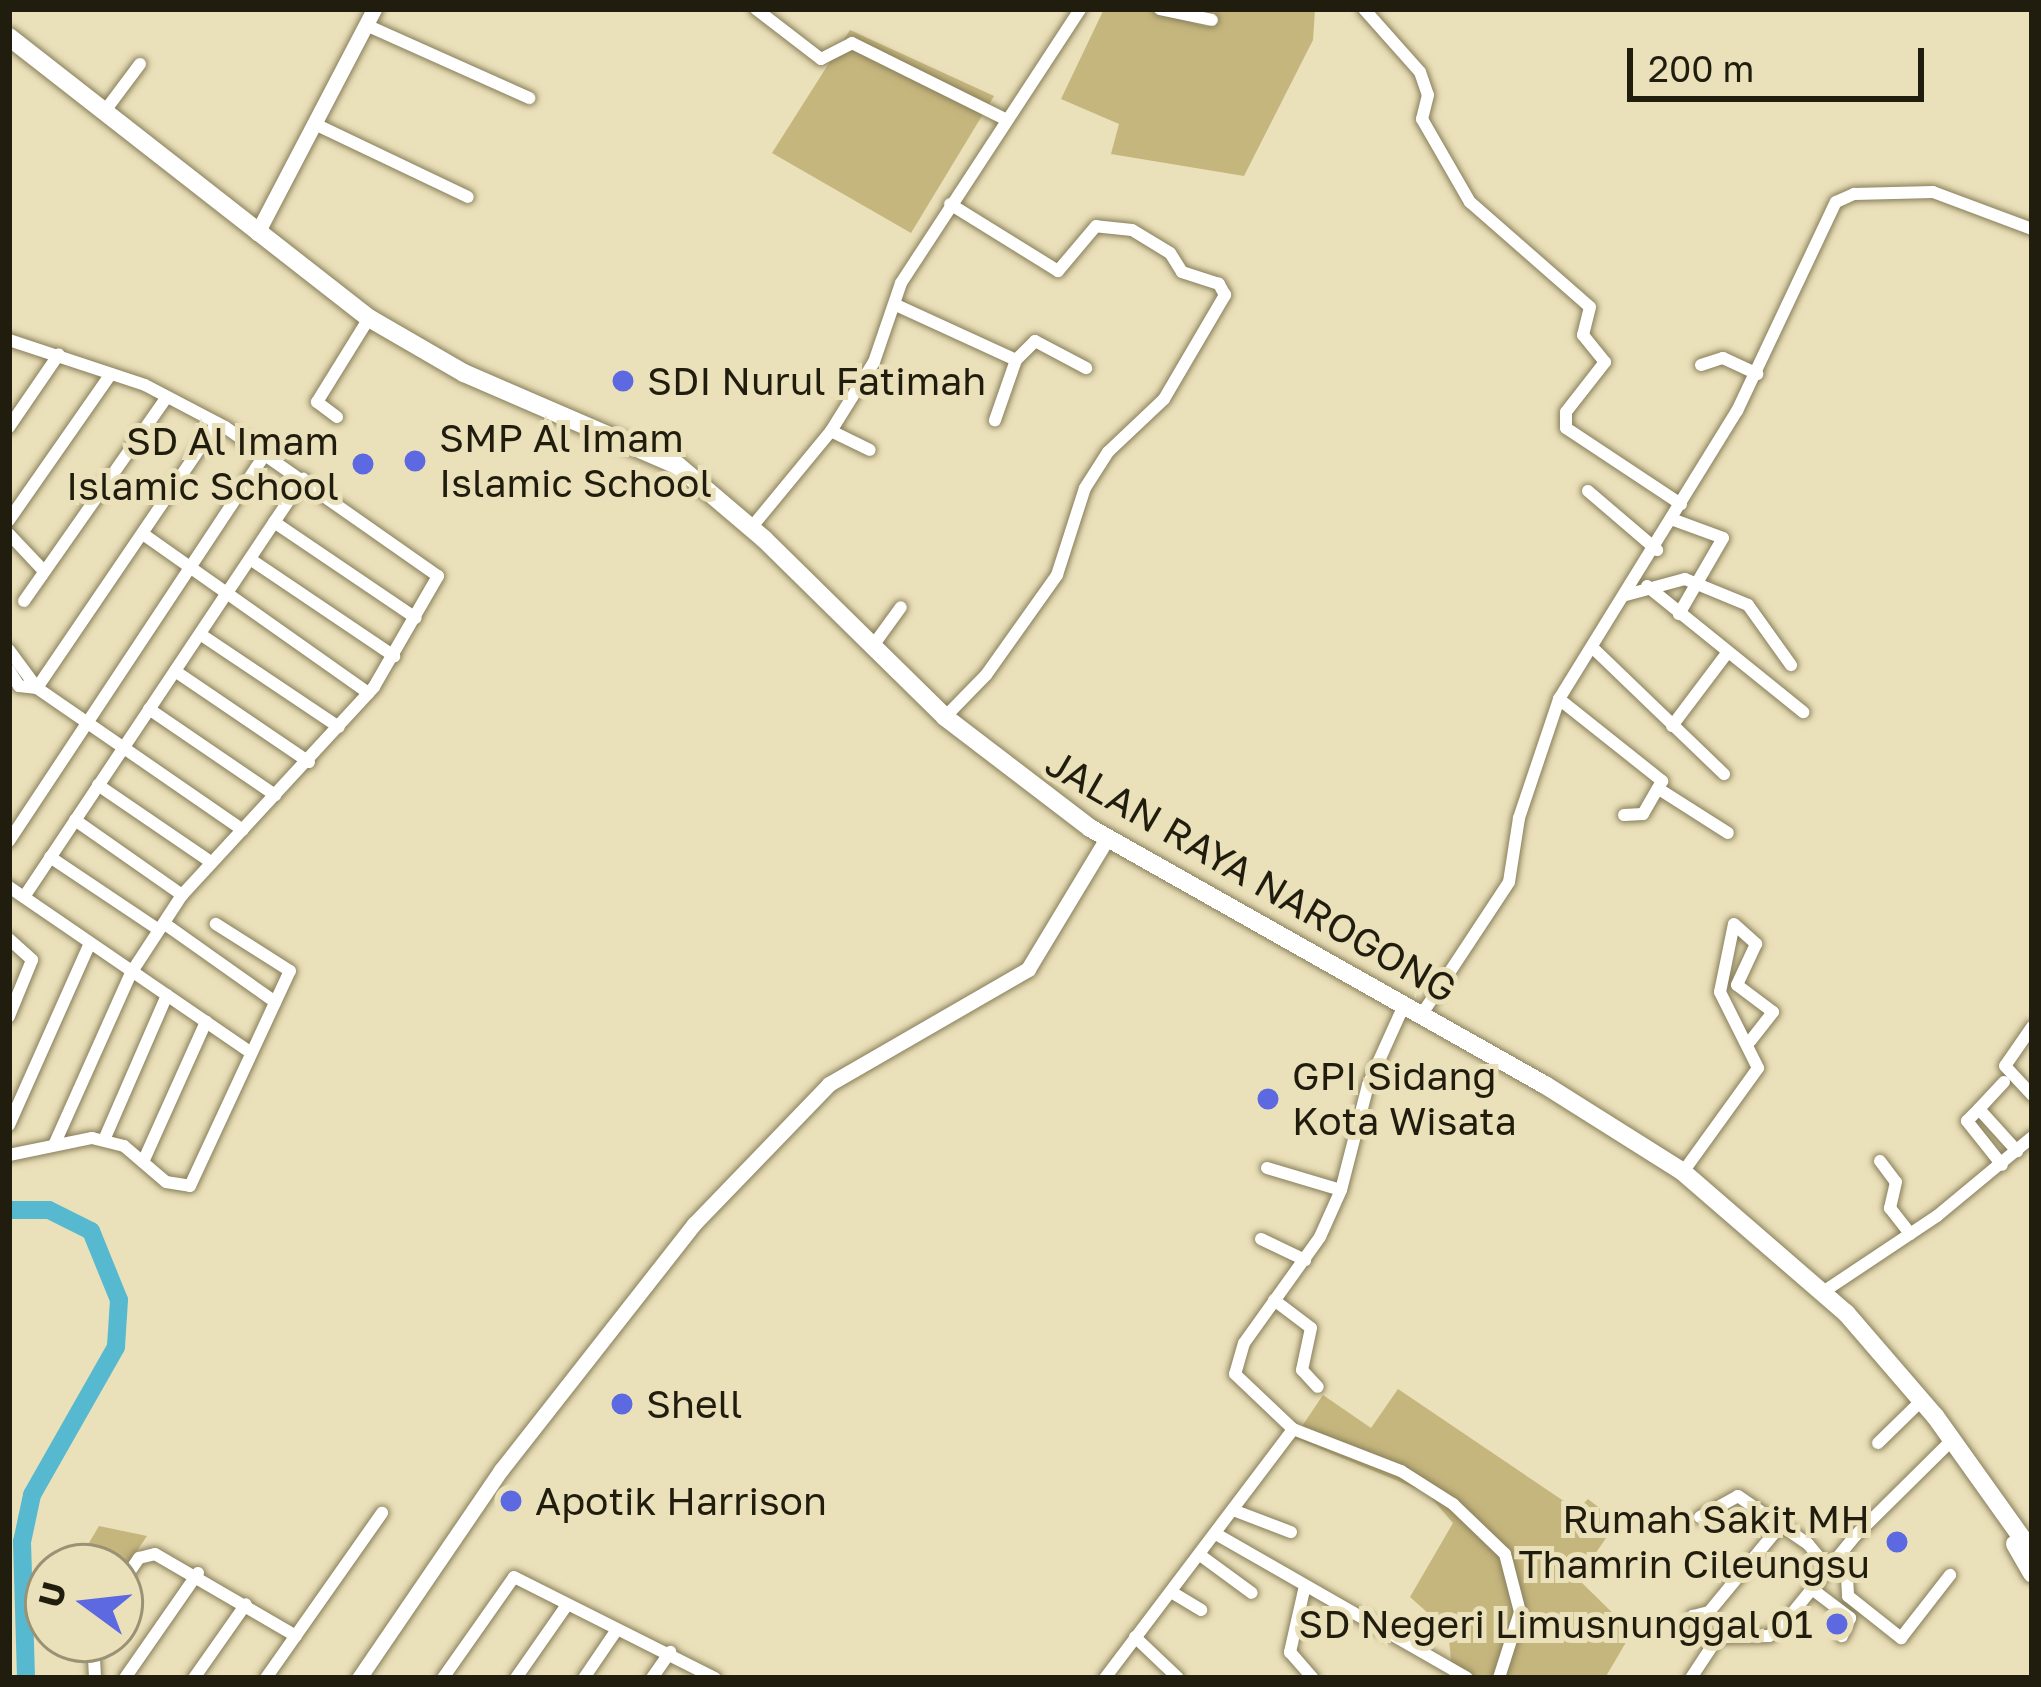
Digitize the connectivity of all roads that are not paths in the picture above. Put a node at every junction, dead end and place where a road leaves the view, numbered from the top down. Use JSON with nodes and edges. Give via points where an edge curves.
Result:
{"nodes":[{"id":1,"x":756,"y":9,"type":"edge"},
{"id":2,"x":1080,"y":9,"type":"edge"},
{"id":3,"x":1160,"y":9,"type":"edge"},
{"id":4,"x":1364,"y":9,"type":"edge"},
{"id":5,"x":370,"y":17,"type":"edge"},
{"id":6,"x":1212,"y":20,"type":"dead end"},
{"id":7,"x":9,"y":38,"type":"edge"},
{"id":8,"x":140,"y":64,"type":"dead end"},
{"id":9,"x":529,"y":98,"type":"dead end"},
{"id":10,"x":104,"y":112,"type":"junction"},
{"id":11,"x":1003,"y":118,"type":"junction"},
{"id":12,"x":317,"y":125,"type":"junction"},
{"id":13,"x":468,"y":197,"type":"dead end"},
{"id":14,"x":950,"y":203,"type":"junction"},
{"id":15,"x":2032,"y":229,"type":"edge"},
{"id":16,"x":257,"y":233,"type":"junction"},
{"id":17,"x":896,"y":305,"type":"junction"},
{"id":18,"x":369,"y":318,"type":"junction"},
{"id":19,"x":9,"y":340,"type":"edge"},
{"id":20,"x":59,"y":354,"type":"junction"},
{"id":21,"x":1016,"y":360,"type":"junction"},
{"id":22,"x":1701,"y":365,"type":"dead end"},
{"id":23,"x":1086,"y":368,"type":"dead end"},
{"id":24,"x":111,"y":374,"type":"junction"},
{"id":25,"x":1757,"y":374,"type":"junction"},
{"id":26,"x":167,"y":397,"type":"junction"},
{"id":27,"x":337,"y":417,"type":"dead end"},
{"id":28,"x":995,"y":420,"type":"dead end"},
{"id":29,"x":217,"y":423,"type":"junction"},
{"id":30,"x":9,"y":427,"type":"edge"},
{"id":31,"x":830,"y":431,"type":"junction"},
{"id":32,"x":869,"y":450,"type":"dead end"},
{"id":33,"x":266,"y":452,"type":"junction"},
{"id":34,"x":303,"y":479,"type":"junction"},
{"id":35,"x":1588,"y":491,"type":"dead end"},
{"id":36,"x":1681,"y":504,"type":"junction"},
{"id":37,"x":9,"y":520,"type":"edge"},
{"id":38,"x":1674,"y":520,"type":"junction"},
{"id":39,"x":274,"y":522,"type":"junction"},
{"id":40,"x":752,"y":528,"type":"junction"},
{"id":41,"x":9,"y":534,"type":"edge"},
{"id":42,"x":143,"y":534,"type":"junction"},
{"id":43,"x":1657,"y":550,"type":"junction"},
{"id":44,"x":250,"y":559,"type":"junction"},
{"id":45,"x":188,"y":565,"type":"junction"},
{"id":46,"x":44,"y":571,"type":"junction"},
{"id":47,"x":1699,"y":584,"type":"junction"},
{"id":48,"x":1647,"y":586,"type":"junction"},
{"id":49,"x":227,"y":593,"type":"junction"},
{"id":50,"x":1625,"y":595,"type":"junction"},
{"id":51,"x":24,"y":601,"type":"dead end"},
{"id":52,"x":902,"y":607,"type":"dead end"},
{"id":53,"x":1679,"y":614,"type":"junction"},
{"id":54,"x":416,"y":618,"type":"junction"},
{"id":55,"x":200,"y":634,"type":"junction"},
{"id":56,"x":872,"y":647,"type":"junction"},
{"id":57,"x":1593,"y":648,"type":"junction"},
{"id":58,"x":9,"y":650,"type":"edge"},
{"id":59,"x":1727,"y":653,"type":"junction"},
{"id":60,"x":394,"y":656,"type":"junction"},
{"id":61,"x":1791,"y":665,"type":"dead end"},
{"id":62,"x":9,"y":670,"type":"edge"},
{"id":63,"x":175,"y":670,"type":"junction"},
{"id":64,"x":19,"y":686,"type":"junction"},
{"id":65,"x":37,"y":688,"type":"junction"},
{"id":66,"x":368,"y":693,"type":"junction"},
{"id":67,"x":1559,"y":699,"type":"junction"},
{"id":68,"x":9,"y":703,"type":"edge"},
{"id":69,"x":149,"y":709,"type":"junction"},
{"id":70,"x":1803,"y":712,"type":"dead end"},
{"id":71,"x":945,"y":717,"type":"junction"},
{"id":72,"x":88,"y":720,"type":"junction"},
{"id":73,"x":1672,"y":726,"type":"junction"},
{"id":74,"x":339,"y":727,"type":"junction"},
{"id":75,"x":124,"y":747,"type":"junction"},
{"id":76,"x":309,"y":762,"type":"junction"},
{"id":77,"x":1724,"y":773,"type":"dead end"},
{"id":78,"x":98,"y":785,"type":"junction"},
{"id":79,"x":1662,"y":791,"type":"junction"},
{"id":80,"x":275,"y":796,"type":"junction"},
{"id":81,"x":1624,"y":815,"type":"dead end"},
{"id":82,"x":75,"y":820,"type":"junction"},
{"id":83,"x":243,"y":830,"type":"junction"},
{"id":84,"x":1728,"y":833,"type":"dead end"},
{"id":85,"x":1107,"y":838,"type":"junction"},
{"id":86,"x":9,"y":841,"type":"edge"},
{"id":87,"x":50,"y":857,"type":"junction"},
{"id":88,"x":211,"y":862,"type":"junction"},
{"id":89,"x":9,"y":886,"type":"edge"},
{"id":90,"x":182,"y":895,"type":"junction"},
{"id":91,"x":24,"y":897,"type":"junction"},
{"id":92,"x":216,"y":924,"type":"dead end"},
{"id":93,"x":162,"y":927,"type":"junction"},
{"id":94,"x":9,"y":939,"type":"edge"},
{"id":95,"x":90,"y":943,"type":"junction"},
{"id":96,"x":130,"y":973,"type":"junction"},
{"id":97,"x":167,"y":995,"type":"junction"},
{"id":98,"x":275,"y":1001,"type":"junction"},
{"id":99,"x":1413,"y":1009,"type":"junction"},
{"id":100,"x":9,"y":1016,"type":"edge"},
{"id":101,"x":206,"y":1022,"type":"junction"},
{"id":102,"x":2032,"y":1027,"type":"edge"},
{"id":103,"x":1750,"y":1041,"type":"junction"},
{"id":104,"x":250,"y":1052,"type":"junction"},
{"id":105,"x":2004,"y":1082,"type":"dead end"},
{"id":106,"x":2032,"y":1095,"type":"edge"},
{"id":107,"x":1979,"y":1108,"type":"junction"},
{"id":108,"x":9,"y":1125,"type":"edge"},
{"id":109,"x":2032,"y":1137,"type":"edge"},
{"id":110,"x":104,"y":1140,"type":"junction"},
{"id":111,"x":54,"y":1145,"type":"junction"},
{"id":112,"x":2017,"y":1151,"type":"junction"},
{"id":113,"x":9,"y":1155,"type":"edge"},
{"id":114,"x":1880,"y":1161,"type":"dead end"},
{"id":115,"x":143,"y":1162,"type":"junction"},
{"id":116,"x":2002,"y":1165,"type":"junction"},
{"id":117,"x":1267,"y":1168,"type":"dead end"},
{"id":118,"x":1683,"y":1172,"type":"junction"},
{"id":119,"x":1341,"y":1190,"type":"junction"},
{"id":120,"x":1910,"y":1234,"type":"junction"},
{"id":121,"x":1261,"y":1239,"type":"dead end"},
{"id":122,"x":1305,"y":1260,"type":"junction"},
{"id":123,"x":1823,"y":1292,"type":"junction"},
{"id":124,"x":1274,"y":1300,"type":"junction"},
{"id":125,"x":1318,"y":1387,"type":"dead end"},
{"id":126,"x":1922,"y":1400,"type":"junction"},
{"id":127,"x":1293,"y":1429,"type":"junction"},
{"id":128,"x":1952,"y":1440,"type":"junction"},
{"id":129,"x":1877,"y":1443,"type":"dead end"},
{"id":130,"x":1970,"y":1467,"type":"junction"},
{"id":131,"x":1233,"y":1510,"type":"junction"},
{"id":132,"x":382,"y":1513,"type":"dead end"},
{"id":133,"x":1700,"y":1516,"type":"dead end"},
{"id":134,"x":1781,"y":1525,"type":"junction"},
{"id":135,"x":1291,"y":1532,"type":"dead end"},
{"id":136,"x":1216,"y":1534,"type":"junction"},
{"id":137,"x":2032,"y":1552,"type":"edge"},
{"id":138,"x":144,"y":1554,"type":"edge"},
{"id":139,"x":1200,"y":1555,"type":"junction"},
{"id":140,"x":1831,"y":1564,"type":"junction"},
{"id":141,"x":197,"y":1574,"type":"junction"},
{"id":142,"x":2032,"y":1574,"type":"edge"},
{"id":143,"x":1950,"y":1575,"type":"dead end"},
{"id":144,"x":1812,"y":1589,"type":"junction"},
{"id":145,"x":1304,"y":1590,"type":"junction"},
{"id":146,"x":1173,"y":1593,"type":"junction"},
{"id":147,"x":1252,"y":1593,"type":"dead end"},
{"id":148,"x":246,"y":1604,"type":"junction"},
{"id":149,"x":567,"y":1605,"type":"junction"},
{"id":150,"x":1201,"y":1610,"type":"dead end"},
{"id":151,"x":616,"y":1631,"type":"junction"},
{"id":152,"x":296,"y":1636,"type":"junction"},
{"id":153,"x":1842,"y":1636,"type":"dead end"},
{"id":154,"x":1136,"y":1637,"type":"junction"},
{"id":155,"x":1710,"y":1644,"type":"junction"},
{"id":156,"x":670,"y":1652,"type":"junction"},
{"id":157,"x":274,"y":1675,"type":"edge"},
{"id":158,"x":125,"y":1678,"type":"edge"},
{"id":159,"x":194,"y":1678,"type":"edge"},
{"id":160,"x":359,"y":1678,"type":"edge"},
{"id":161,"x":443,"y":1678,"type":"edge"},
{"id":162,"x":516,"y":1678,"type":"edge"},
{"id":163,"x":584,"y":1678,"type":"edge"},
{"id":164,"x":652,"y":1678,"type":"edge"},
{"id":165,"x":715,"y":1678,"type":"edge"},
{"id":166,"x":1105,"y":1678,"type":"edge"},
{"id":167,"x":1178,"y":1678,"type":"edge"},
{"id":168,"x":1312,"y":1678,"type":"edge"},
{"id":169,"x":1467,"y":1678,"type":"edge"},
{"id":170,"x":1499,"y":1678,"type":"edge"},
{"id":171,"x":1690,"y":1678,"type":"edge"}],
"edges":[{"from":1,"to":11,"type":"street","via":[[821,59],[848,42]]},
{"from":2,"to":11,"type":"street"},
{"from":3,"to":6,"type":"street"},
{"from":4,"to":36,"type":"street","via":[[1420,72],[1428,88],[1422,119],[1470,202],[1590,307],[1583,335],[1605,362],[1566,412],[1566,428]]},
{"from":5,"to":9,"type":"street"},
{"from":5,"to":12,"type":"street"},
{"from":7,"to":10,"type":"main road","name":"JALAN RAYA NAROGONG"},
{"from":8,"to":10,"type":"street"},
{"from":10,"to":16,"type":"main road","name":"JALAN RAYA NAROGONG"},
{"from":11,"to":14,"type":"street"},
{"from":12,"to":13,"type":"street"},
{"from":12,"to":16,"type":"street"},
{"from":14,"to":17,"type":"street"},
{"from":14,"to":71,"type":"street","via":[[1058,271],[1096,226],[1132,230],[1170,253],[1182,272],[1220,284],[1225,295],[1164,399],[1108,452],[1084,488],[1057,575],[986,675]]},
{"from":15,"to":25,"type":"street","via":[[1933,192],[1841,197]]},
{"from":16,"to":18,"type":"main road","name":"JALAN RAYA NAROGONG"},
{"from":17,"to":21,"type":"street"},
{"from":17,"to":31,"type":"street","via":[[874,362]]},
{"from":18,"to":27,"type":"street","via":[[316,402]]},
{"from":18,"to":40,"type":"main road","name":"JALAN RAYA NAROGONG","via":[[449,366],[677,465]]},
{"from":19,"to":20,"type":"street"},
{"from":20,"to":24,"type":"street"},
{"from":20,"to":30,"type":"street"},
{"from":21,"to":23,"type":"street","via":[[1035,341]]},
{"from":21,"to":28,"type":"street"},
{"from":22,"to":25,"type":"street","via":[[1723,358]]},
{"from":24,"to":26,"type":"street"},
{"from":24,"to":37,"type":"street"},
{"from":25,"to":36,"type":"street"},
{"from":26,"to":29,"type":"street"},
{"from":26,"to":46,"type":"street"},
{"from":29,"to":33,"type":"street"},
{"from":29,"to":42,"type":"street"},
{"from":31,"to":32,"type":"street"},
{"from":31,"to":40,"type":"street"},
{"from":33,"to":34,"type":"street"},
{"from":33,"to":45,"type":"street"},
{"from":34,"to":39,"type":"street"},
{"from":34,"to":54,"type":"street","via":[[435,570]]},
{"from":35,"to":43,"type":"street"},
{"from":36,"to":38,"type":"street"},
{"from":38,"to":43,"type":"street"},
{"from":38,"to":47,"type":"street","via":[[1723,538]]},
{"from":39,"to":44,"type":"street"},
{"from":39,"to":54,"type":"street"},
{"from":40,"to":56,"type":"main road","name":"JALAN RAYA NAROGONG"},
{"from":41,"to":46,"type":"street"},
{"from":42,"to":45,"type":"street"},
{"from":42,"to":65,"type":"street"},
{"from":43,"to":50,"type":"street"},
{"from":44,"to":49,"type":"street"},
{"from":44,"to":60,"type":"street"},
{"from":45,"to":49,"type":"street"},
{"from":45,"to":72,"type":"street"},
{"from":46,"to":51,"type":"street"},
{"from":47,"to":48,"type":"street"},
{"from":47,"to":53,"type":"street"},
{"from":47,"to":61,"type":"street","via":[[1755,608]]},
{"from":48,"to":50,"type":"street"},
{"from":48,"to":53,"type":"street"},
{"from":49,"to":55,"type":"street"},
{"from":49,"to":66,"type":"street"},
{"from":50,"to":57,"type":"street"},
{"from":52,"to":56,"type":"street"},
{"from":53,"to":59,"type":"street"},
{"from":54,"to":60,"type":"street"},
{"from":55,"to":63,"type":"street"},
{"from":55,"to":74,"type":"street"},
{"from":56,"to":71,"type":"main road","name":"JALAN RAYA NAROGONG"},
{"from":57,"to":67,"type":"street"},
{"from":57,"to":73,"type":"street"},
{"from":58,"to":65,"type":"street"},
{"from":59,"to":70,"type":"street"},
{"from":59,"to":73,"type":"street"},
{"from":60,"to":66,"type":"street"},
{"from":62,"to":64,"type":"street"},
{"from":63,"to":69,"type":"street"},
{"from":63,"to":76,"type":"street"},
{"from":64,"to":65,"type":"street"},
{"from":64,"to":68,"type":"street"},
{"from":65,"to":72,"type":"street"},
{"from":66,"to":74,"type":"street"},
{"from":67,"to":79,"type":"street","via":[[1660,778]]},
{"from":67,"to":99,"type":"street","via":[[1519,818],[1509,883]]},
{"from":69,"to":75,"type":"street"},
{"from":69,"to":80,"type":"street"},
{"from":71,"to":85,"type":"main road","name":"JALAN RAYA NAROGONG"},
{"from":72,"to":75,"type":"street"},
{"from":72,"to":86,"type":"street"},
{"from":73,"to":77,"type":"street"},
{"from":74,"to":76,"type":"street"},
{"from":75,"to":78,"type":"street"},
{"from":75,"to":83,"type":"street"},
{"from":76,"to":80,"type":"street"},
{"from":78,"to":82,"type":"street"},
{"from":78,"to":88,"type":"street"},
{"from":79,"to":81,"type":"street","via":[[1643,814]]},
{"from":79,"to":84,"type":"street"},
{"from":80,"to":83,"type":"street"},
{"from":82,"to":87,"type":"street"},
{"from":82,"to":90,"type":"street"},
{"from":83,"to":88,"type":"street"},
{"from":85,"to":99,"type":"main road","name":"JALAN RAYA NAROGONG"},
{"from":85,"to":160,"type":"street","via":[[1028,969],[829,1084],[694,1224],[501,1470]]},
{"from":87,"to":91,"type":"street"},
{"from":87,"to":93,"type":"street"},
{"from":88,"to":90,"type":"street"},
{"from":89,"to":91,"type":"street"},
{"from":90,"to":93,"type":"street"},
{"from":91,"to":95,"type":"street"},
{"from":92,"to":98,"type":"street","via":[[290,971]]},
{"from":93,"to":96,"type":"street"},
{"from":93,"to":98,"type":"street"},
{"from":94,"to":100,"type":"street","via":[[32,960]]},
{"from":95,"to":96,"type":"street"},
{"from":95,"to":108,"type":"street"},
{"from":96,"to":97,"type":"street"},
{"from":96,"to":111,"type":"street"},
{"from":97,"to":101,"type":"street"},
{"from":97,"to":110,"type":"street"},
{"from":98,"to":104,"type":"street"},
{"from":99,"to":118,"type":"main road","name":"JALAN RAYA NAROGONG"},
{"from":99,"to":119,"type":"street","via":[[1368,1085]]},
{"from":101,"to":104,"type":"street"},
{"from":101,"to":115,"type":"street"},
{"from":102,"to":106,"type":"street","via":[[2005,1066]]},
{"from":103,"to":103,"type":"street","via":[[1720,992],[1735,924],[1756,944],[1737,985],[1774,1012]]},
{"from":103,"to":118,"type":"street","via":[[1758,1068]]},
{"from":104,"to":115,"type":"street","via":[[190,1186],[166,1182]]},
{"from":105,"to":107,"type":"street"},
{"from":107,"to":112,"type":"street"},
{"from":107,"to":116,"type":"street","via":[[1967,1121]]},
{"from":109,"to":112,"type":"street"},
{"from":110,"to":111,"type":"street"},
{"from":110,"to":115,"type":"street"},
{"from":111,"to":113,"type":"street"},
{"from":112,"to":116,"type":"street"},
{"from":114,"to":120,"type":"street","via":[[1896,1182],[1890,1208]]},
{"from":116,"to":120,"type":"street"},
{"from":117,"to":119,"type":"street"},
{"from":118,"to":123,"type":"main road","name":"JALAN RAYA NAROGONG"},
{"from":119,"to":122,"type":"street"},
{"from":120,"to":123,"type":"street"},
{"from":121,"to":122,"type":"street"},
{"from":122,"to":124,"type":"street"},
{"from":123,"to":126,"type":"main road","name":"JALAN RAYA NAROGONG"},
{"from":124,"to":125,"type":"street","via":[[1311,1328],[1302,1370]]},
{"from":124,"to":127,"type":"street","via":[[1234,1374]]},
{"from":126,"to":128,"type":"main road","name":"JALAN RAYA NAROGONG"},
{"from":126,"to":129,"type":"street"},
{"from":127,"to":131,"type":"street"},
{"from":127,"to":170,"type":"street","via":[[1401,1471],[1453,1504],[1505,1554],[1520,1612]]},
{"from":128,"to":130,"type":"main road","name":"JALAN RAYA NAROGONG"},
{"from":128,"to":140,"type":"street"},
{"from":130,"to":137,"type":"main road","name":"JALAN RAYA NAROGONG"},
{"from":130,"to":142,"type":"main road","name":"JALAN RAYA NAROGONG"},
{"from":131,"to":135,"type":"street"},
{"from":131,"to":136,"type":"street"},
{"from":132,"to":152,"type":"street"},
{"from":133,"to":134,"type":"street","via":[[1734,1495]]},
{"from":134,"to":140,"type":"street"},
{"from":134,"to":155,"type":"street","via":[[1709,1612],[1693,1616]]},
{"from":136,"to":139,"type":"street"},
{"from":136,"to":145,"type":"street"},
{"from":138,"to":141,"type":"street"},
{"from":139,"to":146,"type":"street"},
{"from":139,"to":147,"type":"street"},
{"from":140,"to":143,"type":"street","via":[[1847,1576],[1848,1596],[1901,1638]]},
{"from":140,"to":144,"type":"street"},
{"from":141,"to":148,"type":"street"},
{"from":141,"to":158,"type":"street"},
{"from":144,"to":153,"type":"street","via":[[1850,1618]]},
{"from":144,"to":155,"type":"street","via":[[1769,1636],[1731,1631]]},
{"from":145,"to":168,"type":"street","via":[[1290,1652]]},
{"from":145,"to":169,"type":"street"},
{"from":146,"to":150,"type":"street"},
{"from":146,"to":154,"type":"street"},
{"from":148,"to":152,"type":"street"},
{"from":148,"to":159,"type":"street"},
{"from":149,"to":151,"type":"street"},
{"from":149,"to":161,"type":"street","via":[[521,1577],[508,1579]]},
{"from":149,"to":162,"type":"street"},
{"from":151,"to":156,"type":"street"},
{"from":151,"to":163,"type":"street"},
{"from":152,"to":157,"type":"street"},
{"from":154,"to":166,"type":"street"},
{"from":154,"to":167,"type":"street"},
{"from":155,"to":171,"type":"street"},
{"from":156,"to":164,"type":"street"},
{"from":156,"to":165,"type":"street"}]}
